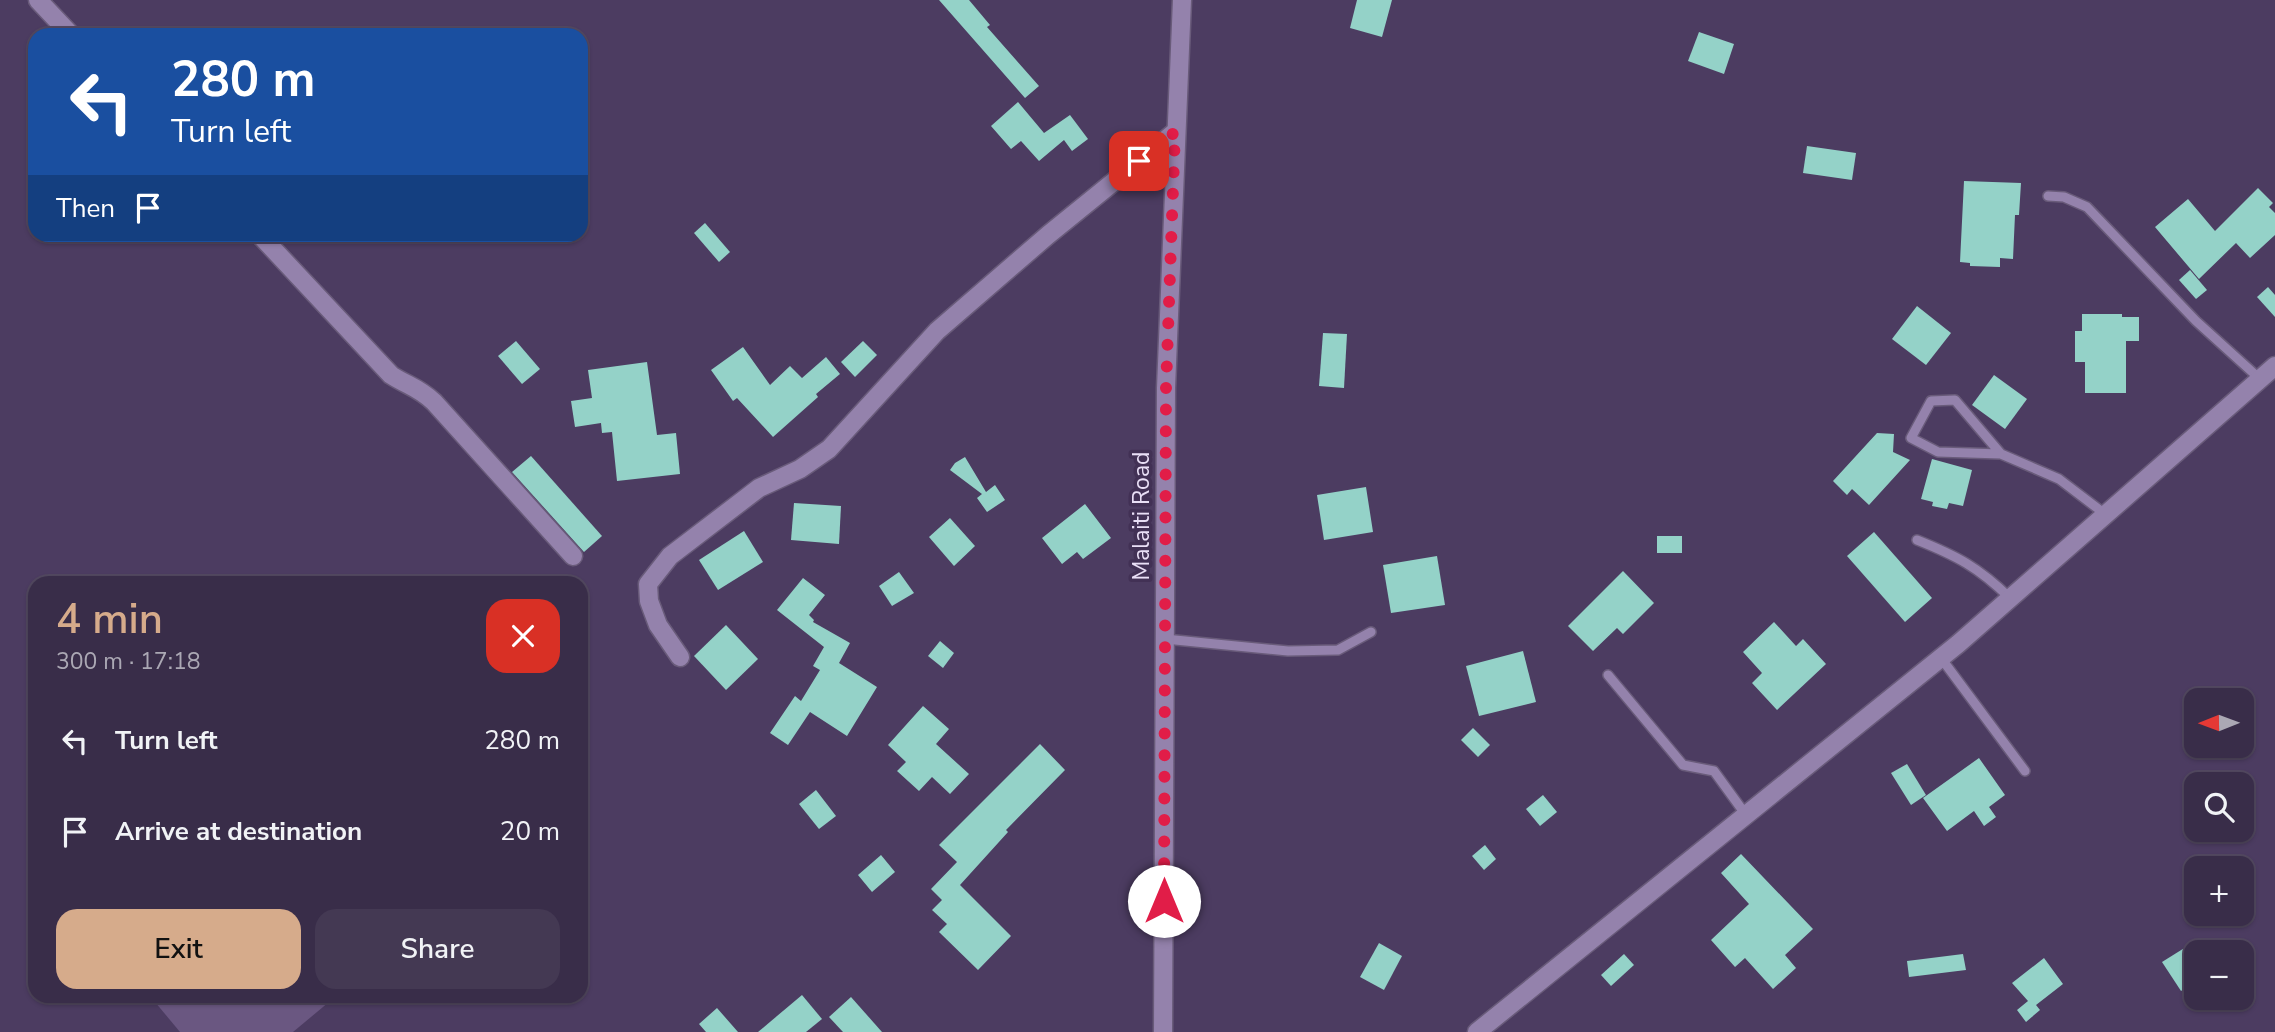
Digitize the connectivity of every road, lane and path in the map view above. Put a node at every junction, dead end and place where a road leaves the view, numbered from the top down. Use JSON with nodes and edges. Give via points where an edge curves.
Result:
{"nodes":[{"id":1,"x":37,"y":0,"type":"edge"},
{"id":2,"x":1182,"y":0,"type":"edge"},
{"id":3,"x":64,"y":28,"type":"edge"},
{"id":4,"x":1175,"y":132,"type":"junction"},
{"id":5,"x":2048,"y":196,"type":"dead end"},
{"id":6,"x":266,"y":242,"type":"edge"},
{"id":7,"x":2275,"y":366,"type":"edge"},
{"id":8,"x":2260,"y":379,"type":"junction"},
{"id":9,"x":2001,"y":454,"type":"junction"},
{"id":10,"x":2105,"y":514,"type":"junction"},
{"id":11,"x":1917,"y":540,"type":"dead end"},
{"id":12,"x":573,"y":556,"type":"dead end"},
{"id":13,"x":2010,"y":598,"type":"junction"},
{"id":14,"x":1371,"y":632,"type":"dead end"},
{"id":15,"x":1165,"y":639,"type":"junction"},
{"id":16,"x":680,"y":657,"type":"dead end"},
{"id":17,"x":1941,"y":658,"type":"junction"},
{"id":18,"x":1608,"y":675,"type":"dead end"},
{"id":19,"x":2025,"y":771,"type":"dead end"},
{"id":20,"x":1746,"y":815,"type":"junction"},
{"id":21,"x":1163,"y":1032,"type":"edge"},
{"id":22,"x":1477,"y":1032,"type":"edge"}],
"edges":[{"from":1,"to":3,"type":"street"},
{"from":2,"to":4,"type":"street","name":"Malaiti Road"},
{"from":4,"to":15,"type":"street","name":"Malaiti Road","via":[[1166,388]]},
{"from":4,"to":16,"type":"street","via":[[937,331],[828,449],[800,469],[759,488],[670,556],[648,584],[649,601],[658,625]]},
{"from":5,"to":8,"type":"lane","via":[[2087,207],[2196,321]]},
{"from":6,"to":12,"type":"street","via":[[391,375],[417,387],[434,402]]},
{"from":7,"to":8,"type":"street"},
{"from":8,"to":10,"type":"street"},
{"from":9,"to":9,"type":"lane","via":[[1938,452],[1911,438],[1931,401],[1955,400]]},
{"from":9,"to":10,"type":"lane","via":[[2059,479]]},
{"from":10,"to":13,"type":"street"},
{"from":11,"to":13,"type":"lane","via":[[1953,554],[1986,575]]},
{"from":13,"to":17,"type":"street"},
{"from":14,"to":15,"type":"lane","via":[[1338,650]]},
{"from":15,"to":21,"type":"street","name":"Malaiti Road"},
{"from":17,"to":19,"type":"lane"},
{"from":17,"to":20,"type":"street"},
{"from":18,"to":20,"type":"lane","via":[[1683,765],[1714,771]]},
{"from":20,"to":22,"type":"street"}]}
